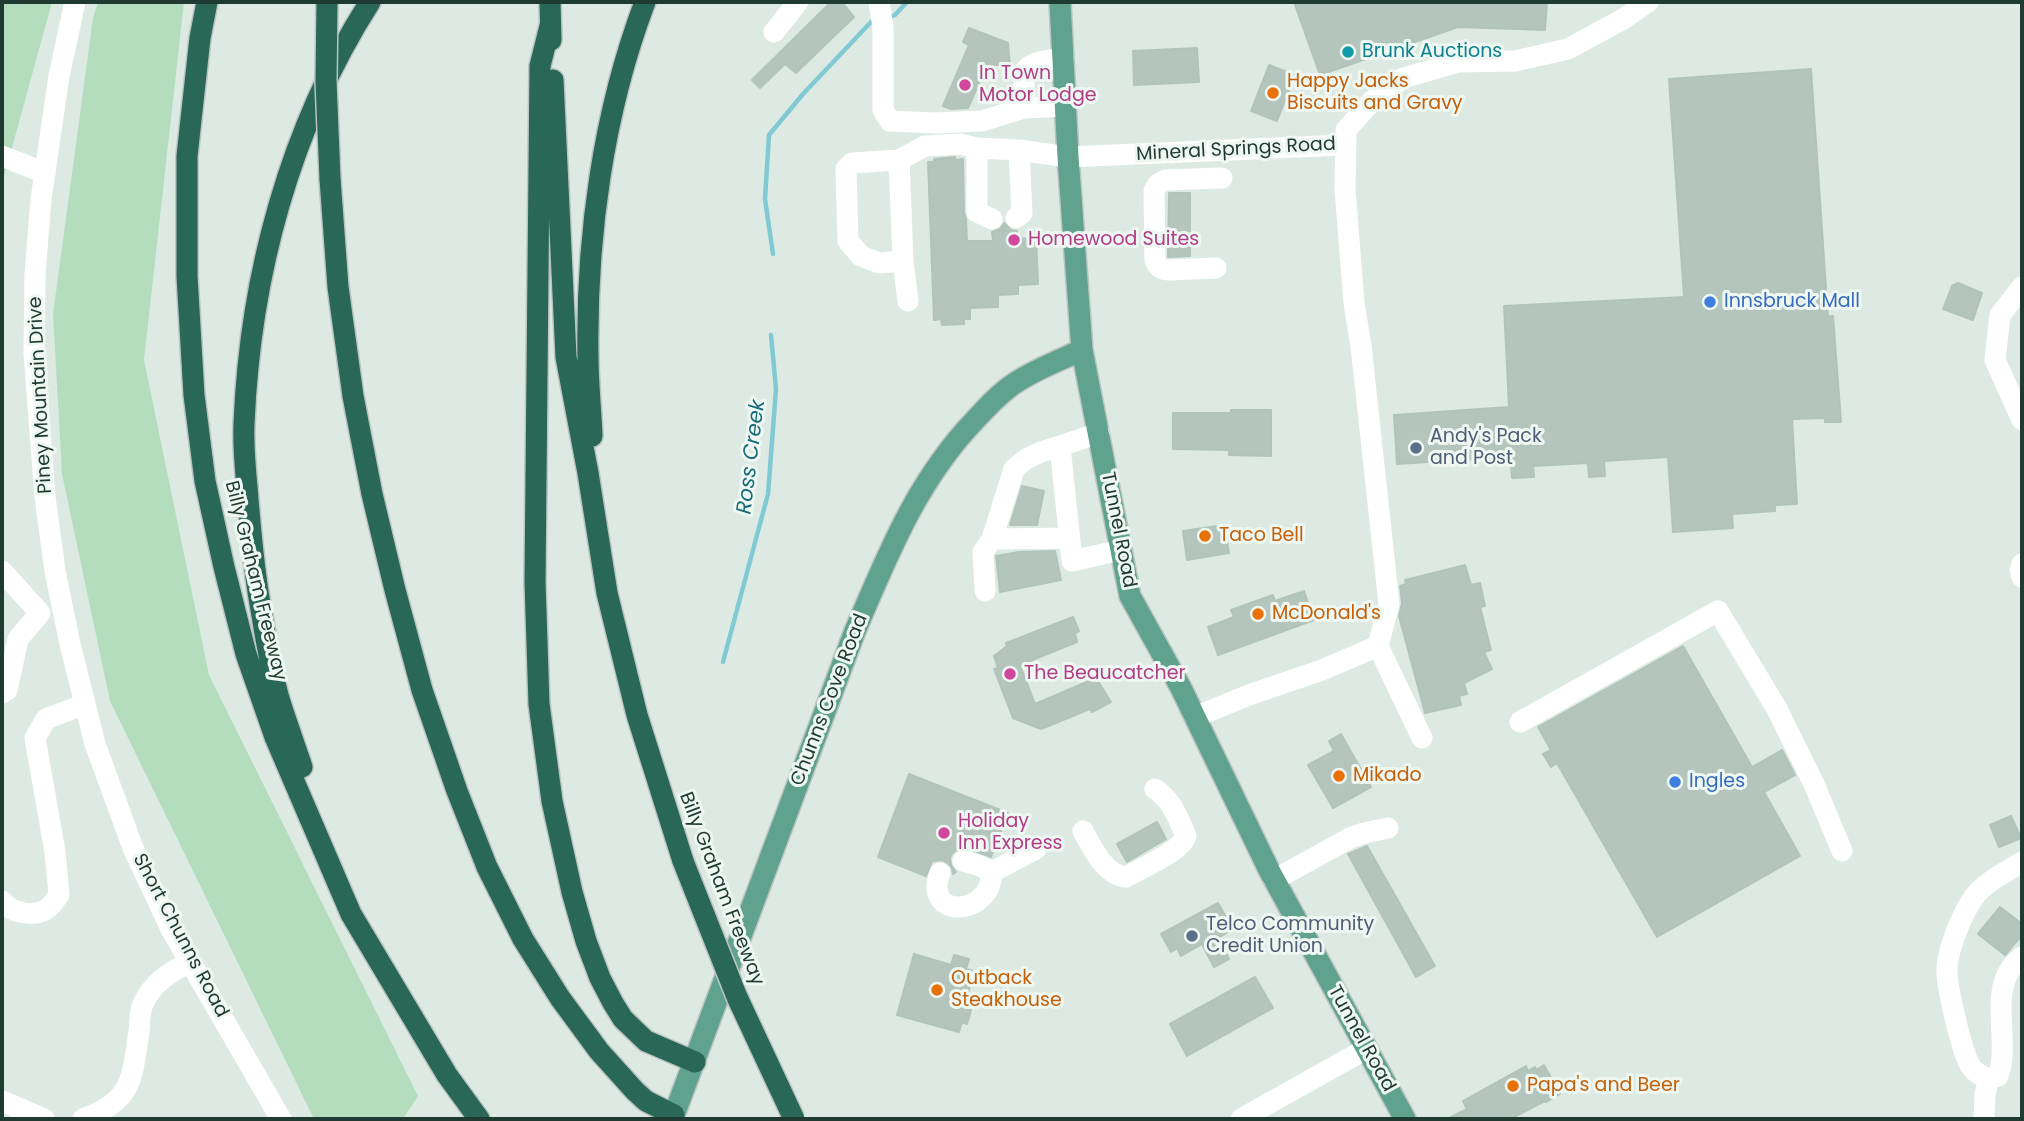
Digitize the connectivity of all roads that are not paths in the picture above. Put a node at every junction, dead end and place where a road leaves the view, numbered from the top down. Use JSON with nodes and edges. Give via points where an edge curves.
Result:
{"nodes":[{"id":1,"x":75,"y":2,"type":"edge"},
{"id":2,"x":208,"y":2,"type":"edge"},
{"id":3,"x":327,"y":2,"type":"edge"},
{"id":4,"x":370,"y":2,"type":"edge"},
{"id":5,"x":550,"y":2,"type":"edge"},
{"id":6,"x":645,"y":2,"type":"edge"},
{"id":7,"x":798,"y":2,"type":"edge"},
{"id":8,"x":1060,"y":2,"type":"edge"},
{"id":9,"x":1648,"y":2,"type":"edge"},
{"id":10,"x":881,"y":14,"type":"edge"},
{"id":11,"x":550,"y":26,"type":"junction"},
{"id":12,"x":774,"y":32,"type":"dead end"},
{"id":13,"x":1063,"y":58,"type":"junction"},
{"id":14,"x":1065,"y":106,"type":"junction"},
{"id":15,"x":1024,"y":108,"type":"junction"},
{"id":16,"x":1345,"y":145,"type":"junction"},
{"id":17,"x":976,"y":148,"type":"junction"},
{"id":18,"x":1019,"y":150,"type":"junction"},
{"id":19,"x":2,"y":156,"type":"edge"},
{"id":20,"x":1068,"y":157,"type":"junction"},
{"id":21,"x":899,"y":160,"type":"junction"},
{"id":22,"x":45,"y":173,"type":"junction"},
{"id":23,"x":1222,"y":178,"type":"dead end"},
{"id":24,"x":1016,"y":218,"type":"dead end"},
{"id":25,"x":992,"y":219,"type":"dead end"},
{"id":26,"x":903,"y":261,"type":"junction"},
{"id":27,"x":1216,"y":268,"type":"dead end"},
{"id":28,"x":2022,"y":287,"type":"edge"},
{"id":29,"x":908,"y":301,"type":"dead end"},
{"id":30,"x":1083,"y":350,"type":"junction"},
{"id":31,"x":2022,"y":419,"type":"edge"},
{"id":32,"x":1099,"y":433,"type":"junction"},
{"id":33,"x":1060,"y":446,"type":"junction"},
{"id":34,"x":588,"y":473,"type":"junction"},
{"id":35,"x":1069,"y":538,"type":"junction"},
{"id":36,"x":992,"y":539,"type":"junction"},
{"id":37,"x":1121,"y":550,"type":"junction"},
{"id":38,"x":2022,"y":564,"type":"edge"},
{"id":39,"x":2,"y":571,"type":"edge"},
{"id":40,"x":2022,"y":577,"type":"edge"},
{"id":41,"x":985,"y":591,"type":"dead end"},
{"id":42,"x":64,"y":613,"type":"junction"},
{"id":43,"x":40,"y":614,"type":"junction"},
{"id":44,"x":1378,"y":646,"type":"junction"},
{"id":45,"x":2,"y":693,"type":"edge"},
{"id":46,"x":85,"y":704,"type":"junction"},
{"id":47,"x":1195,"y":717,"type":"junction"},
{"id":48,"x":1520,"y":722,"type":"dead end"},
{"id":49,"x":1422,"y":738,"type":"dead end"},
{"id":50,"x":95,"y":744,"type":"joint"},
{"id":51,"x":1156,"y":789,"type":"dead end"},
{"id":52,"x":1388,"y":828,"type":"dead end"},
{"id":53,"x":1083,"y":831,"type":"dead end"},
{"id":54,"x":319,"y":838,"type":"junction"},
{"id":55,"x":1036,"y":849,"type":"dead end"},
{"id":56,"x":1842,"y":851,"type":"dead end"},
{"id":57,"x":963,"y":861,"type":"dead end"},
{"id":58,"x":2022,"y":862,"type":"edge"},
{"id":59,"x":992,"y":872,"type":"junction"},
{"id":60,"x":940,"y":873,"type":"dead end"},
{"id":61,"x":1273,"y":880,"type":"junction"},
{"id":62,"x":2,"y":901,"type":"edge"},
{"id":63,"x":2022,"y":957,"type":"edge"},
{"id":64,"x":190,"y":962,"type":"junction"},
{"id":65,"x":1366,"y":1049,"type":"junction"},
{"id":66,"x":695,"y":1062,"type":"junction"},
{"id":67,"x":1989,"y":1079,"type":"junction"},
{"id":68,"x":2,"y":1101,"type":"edge"},
{"id":69,"x":673,"y":1117,"type":"edge"},
{"id":70,"x":44,"y":1119,"type":"edge"},
{"id":71,"x":83,"y":1119,"type":"edge"},
{"id":72,"x":281,"y":1119,"type":"edge"},
{"id":73,"x":479,"y":1119,"type":"edge"},
{"id":74,"x":794,"y":1119,"type":"edge"},
{"id":75,"x":1241,"y":1119,"type":"edge"},
{"id":76,"x":1405,"y":1119,"type":"edge"},
{"id":77,"x":1984,"y":1119,"type":"edge"}],
"edges":[{"from":1,"to":22,"type":"street","name":"Piney Mountain Drive"},
{"from":2,"to":54,"type":"highway","name":"Billy Graham Freeway","via":[[187,156],[186,213],[194,395],[205,481],[246,654],[275,737]]},
{"from":3,"to":69,"type":"highway","bridge":true,"via":[[330,179],[353,396],[372,494],[422,690],[486,867],[523,939],[599,1051],[646,1101]]},
{"from":4,"to":54,"type":"highway","via":[[345,41],[307,124],[283,192],[259,286],[243,426],[252,552],[265,633],[279,700],[317,808]]},
{"from":5,"to":11,"type":"highway","name":"Billy Graham Freeway"},
{"from":6,"to":34,"type":"highway","via":[[618,91],[597,205],[589,287],[587,357],[593,440]]},
{"from":7,"to":12,"type":"street"},
{"from":8,"to":13,"type":"main road","name":"Tunnel Road"},
{"from":9,"to":16,"type":"street","name":"Mineral Springs Road","via":[[1568,49],[1515,61],[1459,62],[1403,78],[1346,130]]},
{"from":10,"to":15,"type":"street","via":[[883,110],[890,121],[982,121]]},
{"from":11,"to":34,"type":"highway","name":"Billy Graham Freeway","via":[[566,356]]},
{"from":11,"to":66,"type":"highway","via":[[540,66],[535,582],[540,718],[562,848],[600,978],[635,1032],[656,1047]]},
{"from":13,"to":14,"type":"main road","name":"Tunnel Road"},
{"from":13,"to":15,"type":"street","via":[[1026,67]]},
{"from":14,"to":15,"type":"street"},
{"from":14,"to":20,"type":"main road","name":"Tunnel Road"},
{"from":16,"to":20,"type":"street","name":"Mineral Springs Road"},
{"from":16,"to":44,"type":"street","via":[[1354,303],[1389,604]]},
{"from":17,"to":18,"type":"street","name":"Mineral Springs Road"},
{"from":17,"to":21,"type":"street","name":"Mineral Springs Road","via":[[925,146]]},
{"from":17,"to":25,"type":"street","via":[[977,212]]},
{"from":18,"to":20,"type":"street","name":"Mineral Springs Road"},
{"from":18,"to":24,"type":"street","via":[[1023,199],[1022,212]]},
{"from":19,"to":22,"type":"street"},
{"from":20,"to":30,"type":"main road","name":"Tunnel Road"},
{"from":21,"to":26,"type":"street"},
{"from":21,"to":26,"type":"street","via":[[852,163],[846,169],[848,241],[861,256],[879,263]]},
{"from":22,"to":42,"type":"street","name":"Piney Mountain Drive","via":[[34,353],[45,497]]},
{"from":23,"to":27,"type":"street","via":[[1166,180],[1154,191],[1157,266],[1170,271]]},
{"from":26,"to":29,"type":"street"},
{"from":28,"to":31,"type":"street","via":[[2000,315],[1995,360]]},
{"from":30,"to":32,"type":"main road","name":"Tunnel Road"},
{"from":30,"to":66,"type":"main road","name":"Chunns Cove Road","via":[[1015,383],[993,402],[942,457],[919,493],[855,631]]},
{"from":32,"to":33,"type":"street"},
{"from":32,"to":37,"type":"main road","name":"Tunnel Road"},
{"from":33,"to":35,"type":"street"},
{"from":33,"to":36,"type":"street","via":[[1026,459],[1014,469]]},
{"from":34,"to":74,"type":"highway","name":"Billy Graham Freeway","bridge":true,"via":[[621,655],[682,861],[737,997]]},
{"from":35,"to":36,"type":"street"},
{"from":35,"to":37,"type":"street","via":[[1073,561]]},
{"from":36,"to":41,"type":"street","via":[[983,552]]},
{"from":37,"to":47,"type":"main road","name":"Tunnel Road","via":[[1130,596]]},
{"from":38,"to":40,"type":"street"},
{"from":39,"to":43,"type":"street"},
{"from":42,"to":43,"type":"street"},
{"from":42,"to":46,"type":"street","name":"Piney Mountain Drive"},
{"from":43,"to":45,"type":"street","via":[[18,639]]},
{"from":44,"to":47,"type":"street"},
{"from":44,"to":49,"type":"street"},
{"from":46,"to":50,"type":"street","name":"Piney Mountain Drive"},
{"from":46,"to":62,"type":"street","via":[[46,719],[35,738],[59,895],[48,909],[35,912],[19,913]]},
{"from":47,"to":61,"type":"main road","name":"Tunnel Road"},
{"from":48,"to":56,"type":"street","via":[[1718,611],[1777,709]]},
{"from":50,"to":64,"type":"street","name":"Short Chunns Road","via":[[133,848]]},
{"from":51,"to":53,"type":"street","via":[[1171,803],[1186,836],[1173,850],[1126,877],[1118,876]]},
{"from":52,"to":61,"type":"street","via":[[1350,838]]},
{"from":54,"to":73,"type":"highway","name":"Billy Graham Freeway","via":[[351,914],[447,1075]]},
{"from":55,"to":59,"type":"street"},
{"from":57,"to":59,"type":"street"},
{"from":58,"to":67,"type":"street","via":[[1974,896],[1954,937],[1947,968],[1964,1053],[1978,1075]]},
{"from":59,"to":60,"type":"street","via":[[992,883],[984,894],[960,908],[939,897]]},
{"from":61,"to":65,"type":"main road","name":"Tunnel Road"},
{"from":63,"to":67,"type":"street","via":[[2003,988],[2003,1063],[1998,1076]]},
{"from":64,"to":71,"type":"street","via":[[159,980],[142,1005],[135,1063],[120,1100]]},
{"from":64,"to":72,"type":"street","name":"Short Chunns Road"},
{"from":65,"to":75,"type":"street"},
{"from":65,"to":76,"type":"main road","name":"Tunnel Road"},
{"from":66,"to":69,"type":"main road","name":"Chunns Cove Road"},
{"from":67,"to":77,"type":"street"},
{"from":68,"to":70,"type":"street"}]}
